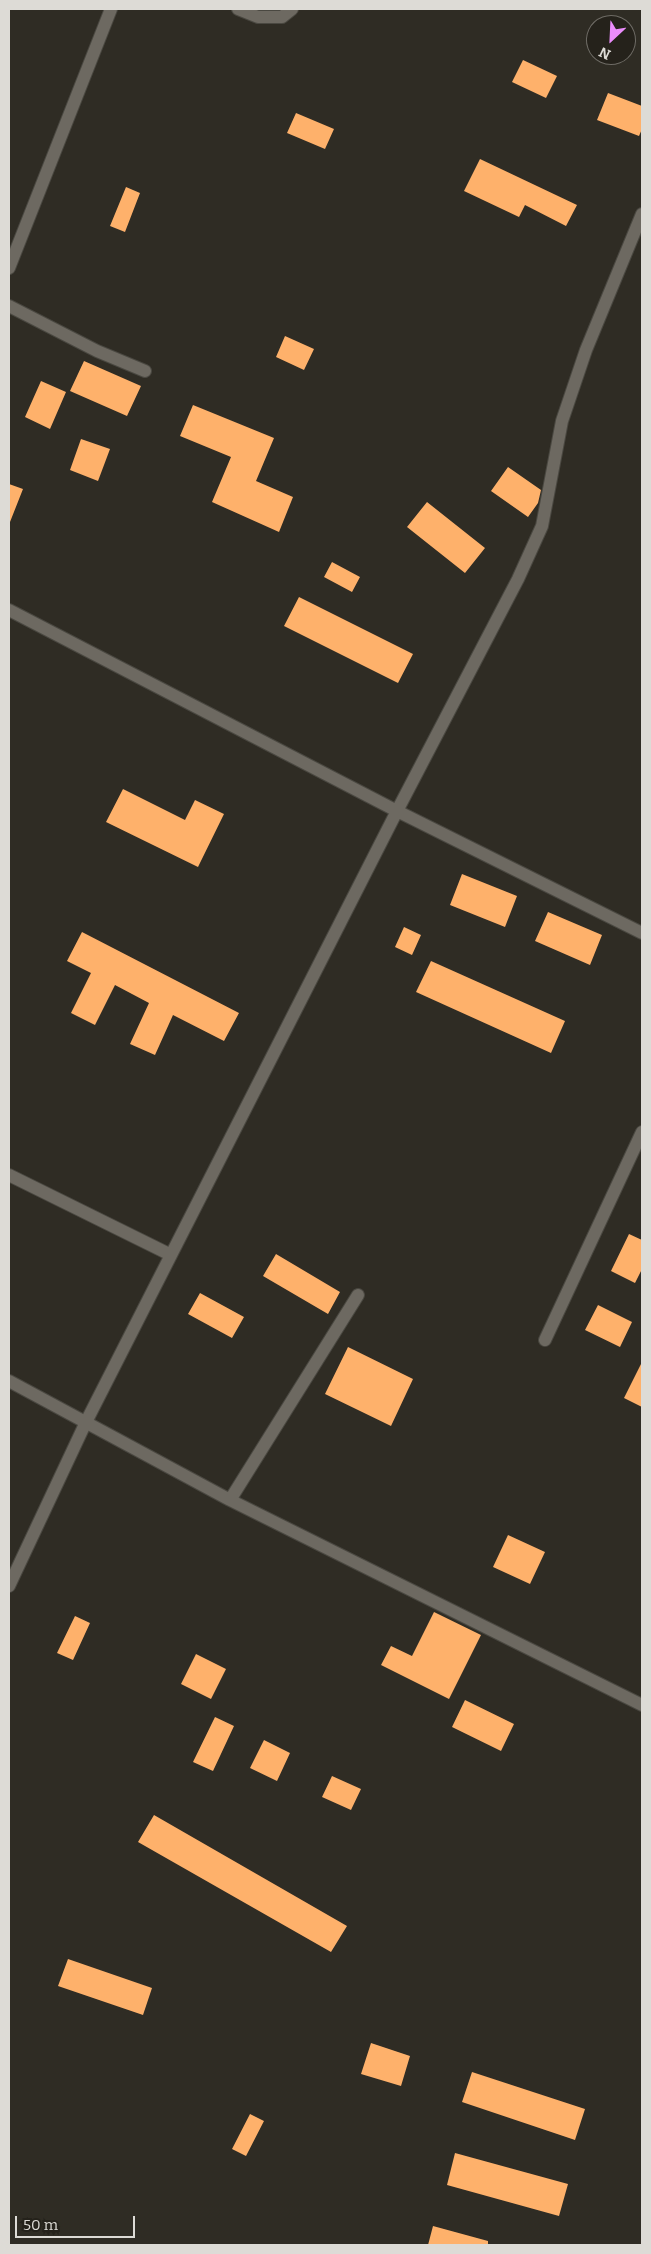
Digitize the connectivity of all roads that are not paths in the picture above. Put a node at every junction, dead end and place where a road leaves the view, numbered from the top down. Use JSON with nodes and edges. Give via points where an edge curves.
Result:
{"nodes":[{"id":1,"x":111,"y":9,"type":"edge"},
{"id":2,"x":238,"y":9,"type":"edge"},
{"id":3,"x":292,"y":9,"type":"edge"},
{"id":4,"x":642,"y":214,"type":"edge"},
{"id":5,"x":9,"y":268,"type":"edge"},
{"id":6,"x":9,"y":306,"type":"edge"},
{"id":7,"x":145,"y":371,"type":"dead end"},
{"id":8,"x":9,"y":610,"type":"edge"},
{"id":9,"x":397,"y":811,"type":"junction"},
{"id":10,"x":641,"y":932,"type":"edge"},
{"id":11,"x":642,"y":1132,"type":"edge"},
{"id":12,"x":9,"y":1175,"type":"edge"},
{"id":13,"x":171,"y":1255,"type":"junction"},
{"id":14,"x":358,"y":1295,"type":"dead end"},
{"id":15,"x":545,"y":1340,"type":"dead end"},
{"id":16,"x":9,"y":1381,"type":"edge"},
{"id":17,"x":86,"y":1422,"type":"junction"},
{"id":18,"x":230,"y":1500,"type":"junction"},
{"id":19,"x":9,"y":1586,"type":"edge"},
{"id":20,"x":642,"y":1705,"type":"edge"}],
"edges":[{"from":1,"to":5,"type":"street"},
{"from":2,"to":3,"type":"street","via":[[258,17],[282,17]]},
{"from":4,"to":9,"type":"street","via":[[586,350],[562,421],[542,526],[518,579]]},
{"from":6,"to":7,"type":"street","via":[[97,351]]},
{"from":8,"to":9,"type":"street"},
{"from":9,"to":10,"type":"street"},
{"from":9,"to":13,"type":"street"},
{"from":11,"to":15,"type":"street"},
{"from":12,"to":13,"type":"street"},
{"from":13,"to":17,"type":"street"},
{"from":14,"to":18,"type":"street"},
{"from":16,"to":17,"type":"street"},
{"from":17,"to":18,"type":"street"},
{"from":17,"to":19,"type":"street"},
{"from":18,"to":20,"type":"street"}]}
